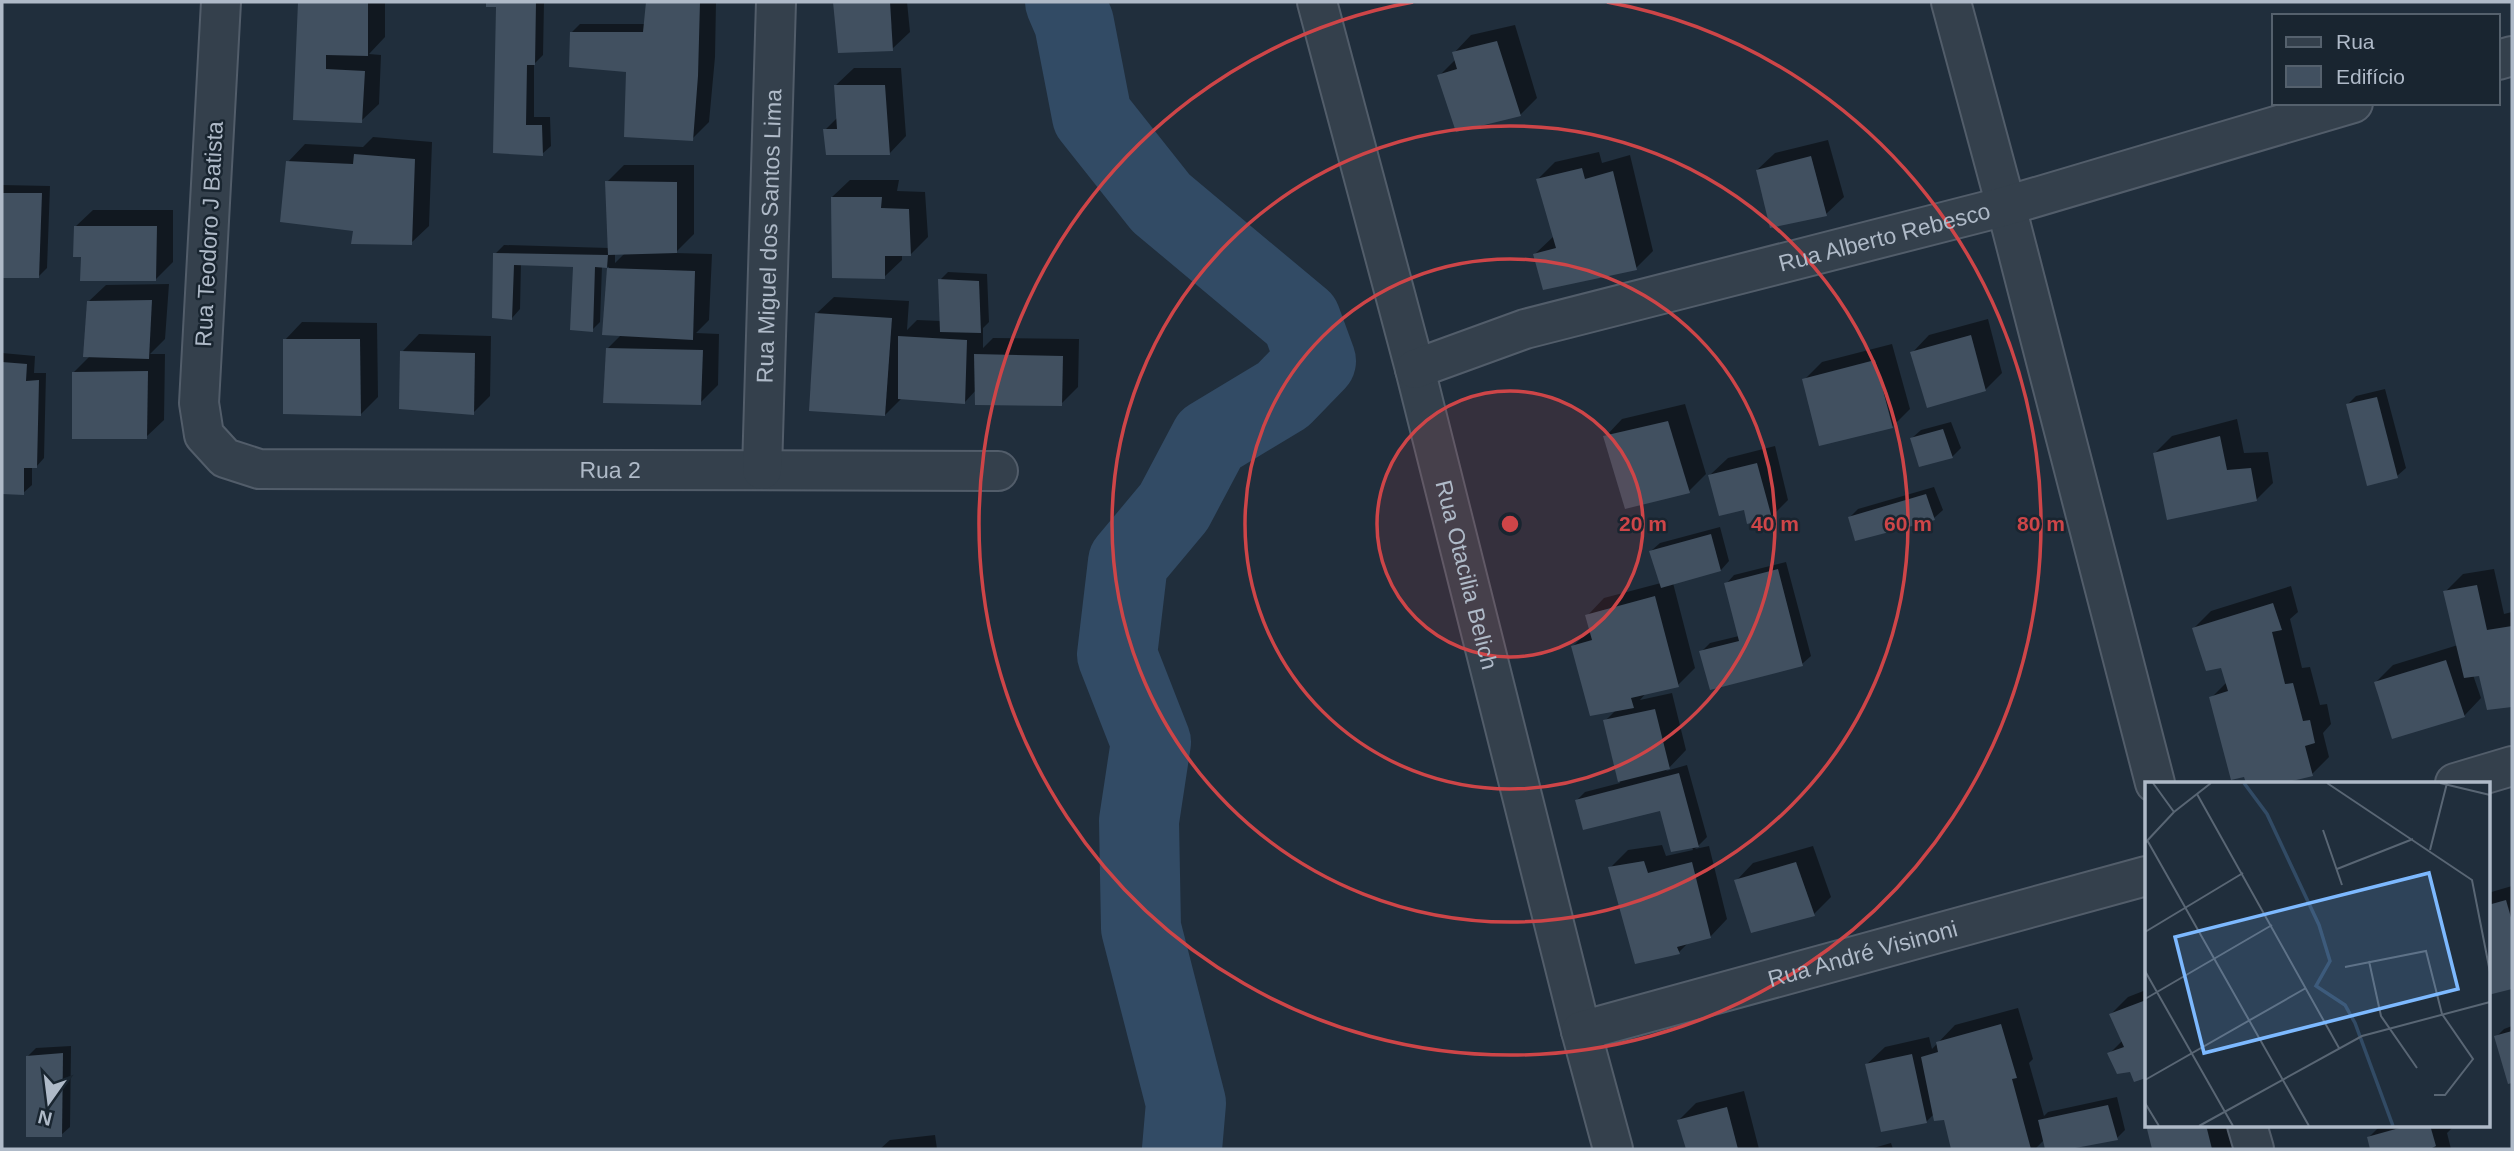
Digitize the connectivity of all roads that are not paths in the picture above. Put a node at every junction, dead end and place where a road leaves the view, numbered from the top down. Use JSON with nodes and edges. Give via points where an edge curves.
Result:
{"nodes":[{"id":1,"x":221,"y":2,"type":"edge"},
{"id":2,"x":776,"y":2,"type":"edge"},
{"id":3,"x":1317,"y":2,"type":"edge"},
{"id":4,"x":1951,"y":2,"type":"edge"},
{"id":5,"x":2346,"y":105,"type":"edge"},
{"id":6,"x":2007,"y":206,"type":"junction"},
{"id":7,"x":1415,"y":369,"type":"junction"},
{"id":8,"x":225,"y":458,"type":"joint"},
{"id":9,"x":762,"y":470,"type":"junction"},
{"id":10,"x":998,"y":471,"type":"dead end"},
{"id":11,"x":2512,"y":766,"type":"edge"},
{"id":12,"x":2155,"y":782,"type":"edge"},
{"id":13,"x":2458,"y":782,"type":"edge"},
{"id":14,"x":2145,"y":877,"type":"edge"},
{"id":15,"x":1581,"y":1031,"type":"junction"},
{"id":16,"x":2247,"y":1126,"type":"edge"},
{"id":17,"x":1613,"y":1149,"type":"edge"},
{"id":18,"x":2254,"y":1149,"type":"edge"}],
"edges":[{"from":1,"to":8,"type":"street","name":"Rua Teodoro J Batista","via":[[200,403],[204,435]]},
{"from":2,"to":9,"type":"street","name":"Rua Miguel dos Santos Lima"},
{"from":3,"to":7,"type":"street","name":"Rua Otacilia Belich"},
{"from":4,"to":6,"type":"street"},
{"from":5,"to":6,"type":"street","name":"Rua Alberto Rebesco"},
{"from":6,"to":7,"type":"street","name":"Rua Alberto Rebesco","via":[[1525,329]]},
{"from":6,"to":12,"type":"street"},
{"from":7,"to":15,"type":"street","name":"Rua Otacilia Belich"},
{"from":8,"to":9,"type":"street","name":"Rua 2","via":[[259,469]]},
{"from":9,"to":10,"type":"street","name":"Rua 2"},
{"from":11,"to":13,"type":"street"},
{"from":14,"to":15,"type":"street","name":"Rua André Visinoni"},
{"from":15,"to":17,"type":"street","name":"Rua Otacilia Belich"},
{"from":16,"to":18,"type":"street"}]}
